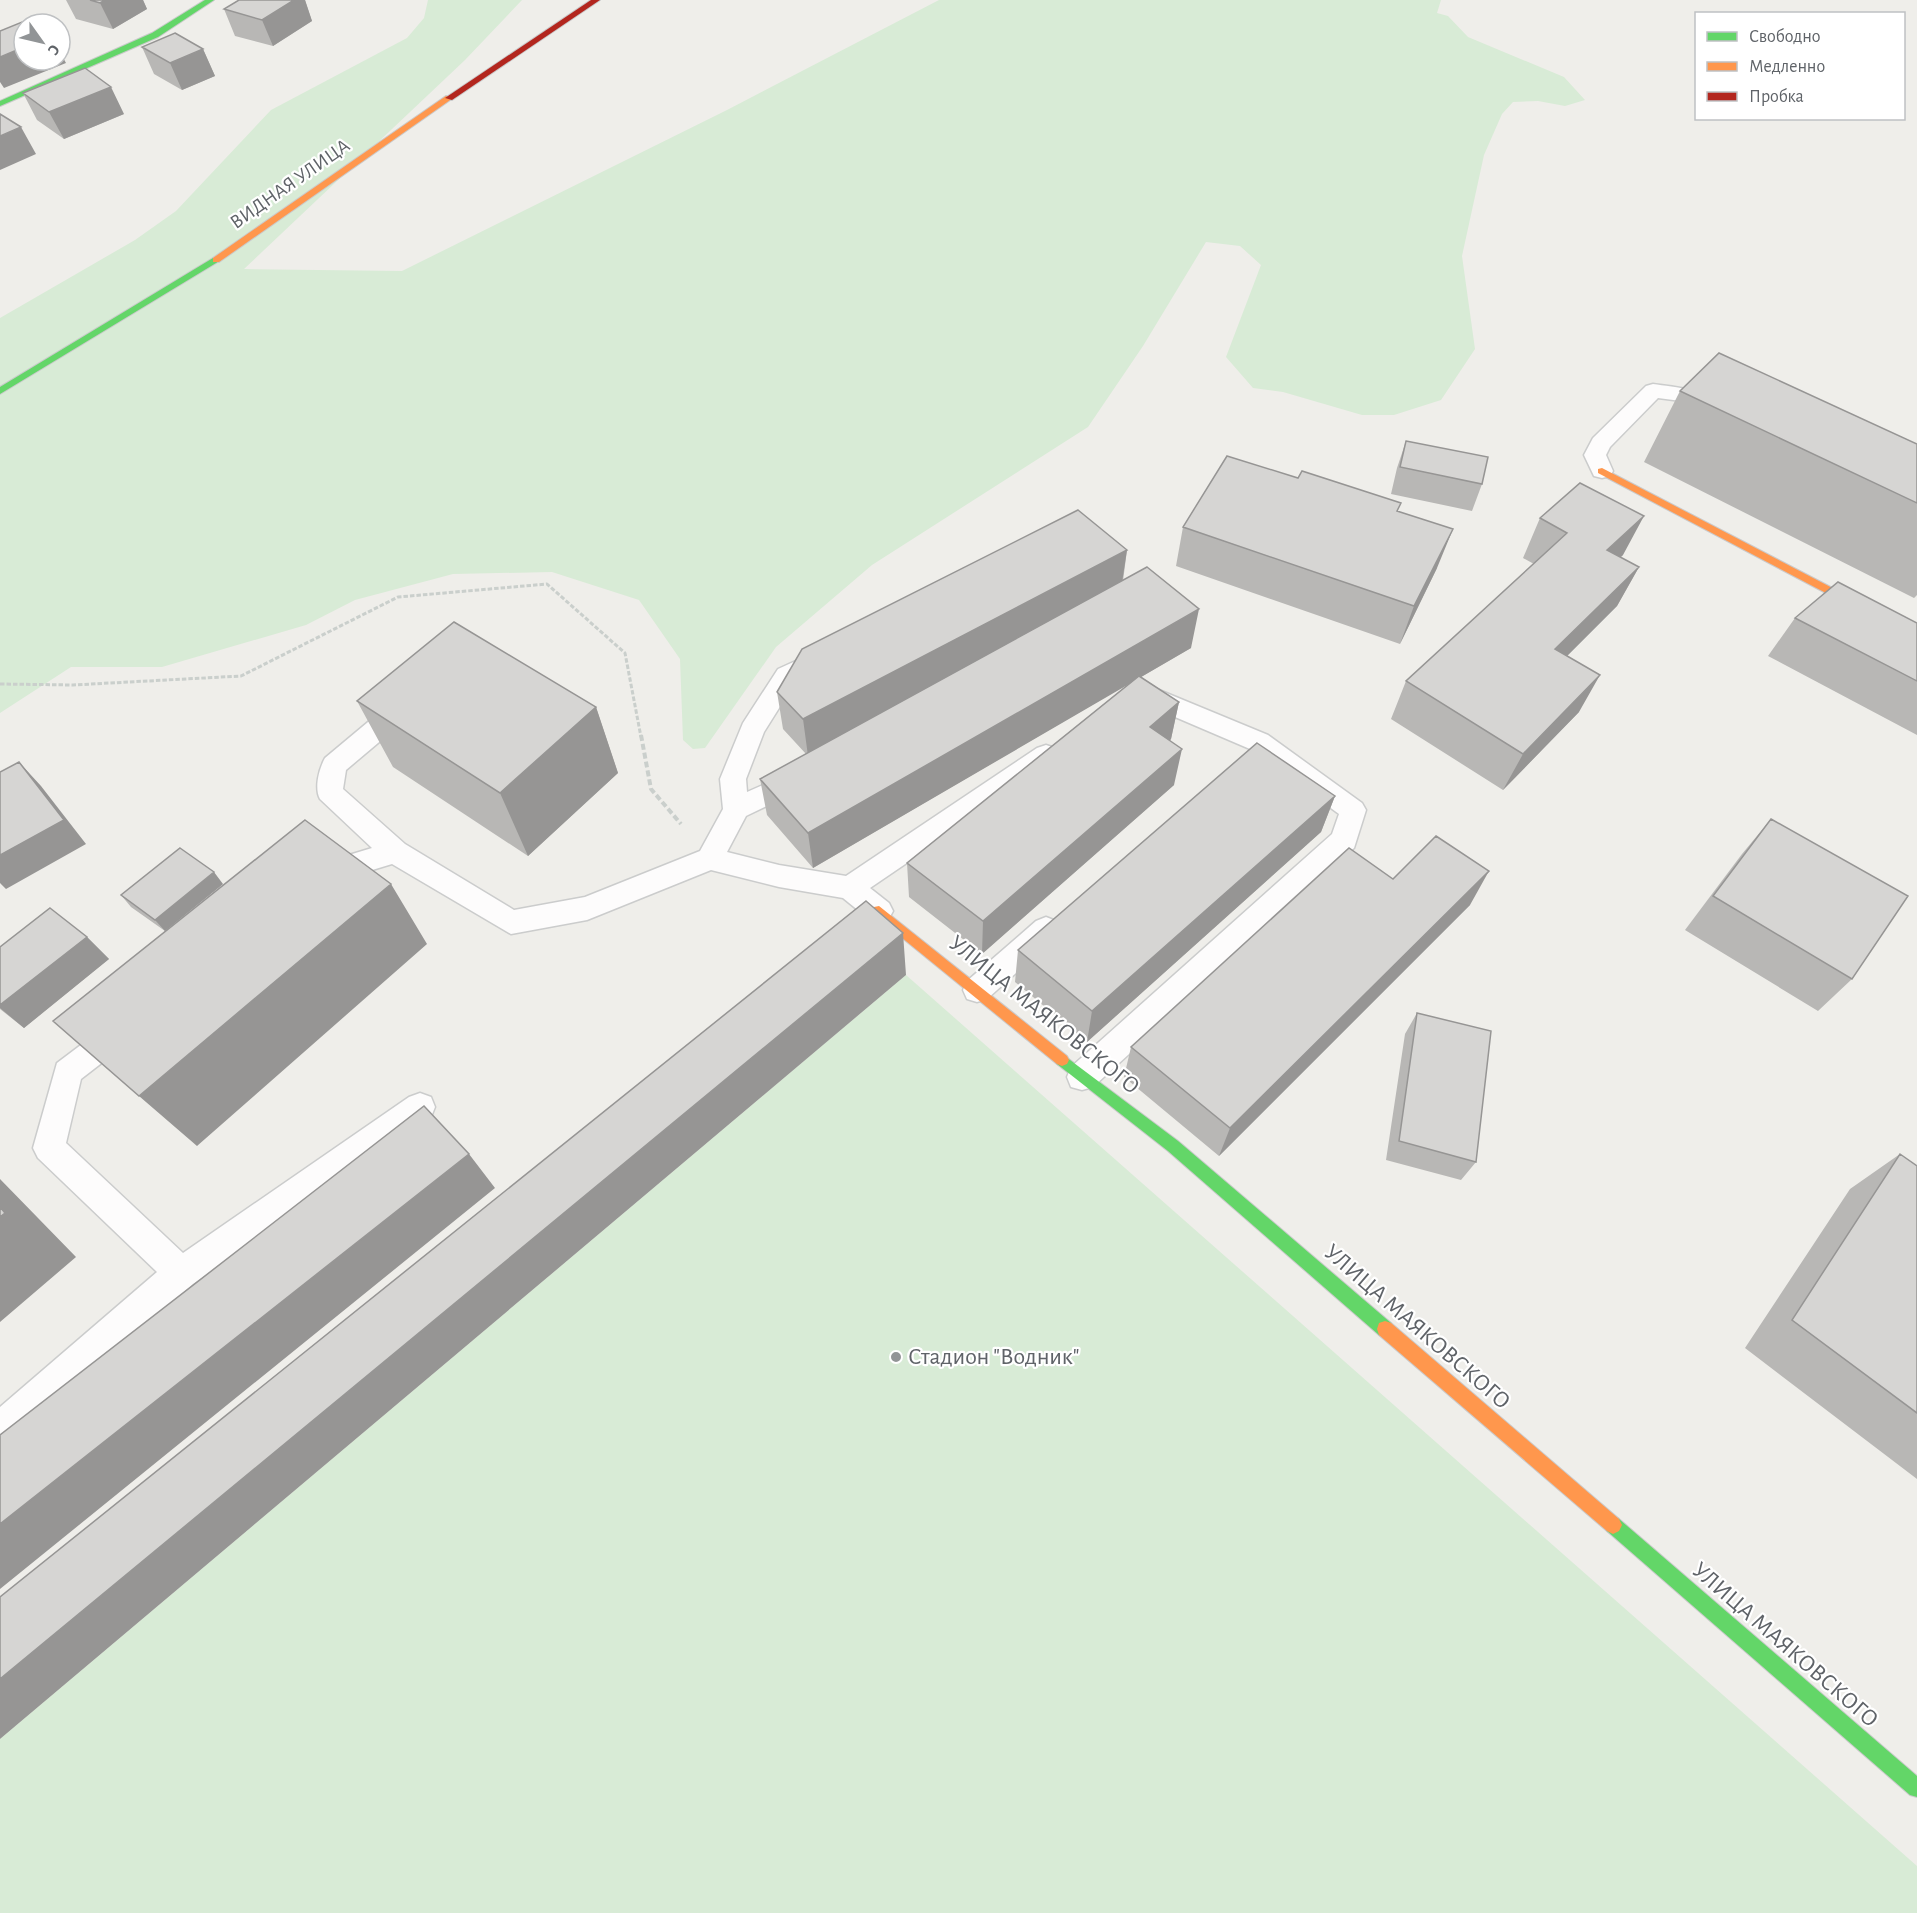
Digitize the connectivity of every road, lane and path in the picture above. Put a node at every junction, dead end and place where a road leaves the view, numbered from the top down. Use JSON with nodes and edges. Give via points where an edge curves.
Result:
{"nodes":[{"id":1,"x":210,"y":0,"type":"edge"},
{"id":2,"x":596,"y":0,"type":"edge"},
{"id":3,"x":0,"y":104,"type":"edge"},
{"id":4,"x":0,"y":391,"type":"edge"},
{"id":5,"x":1738,"y":420,"type":"edge"},
{"id":6,"x":1602,"y":471,"type":"joint"},
{"id":7,"x":1917,"y":637,"type":"edge"},
{"id":8,"x":829,"y":653,"type":"edge"},
{"id":9,"x":1124,"y":704,"type":"edge"},
{"id":10,"x":401,"y":709,"type":"edge"},
{"id":11,"x":1064,"y":744,"type":"edge"},
{"id":12,"x":821,"y":768,"type":"edge"},
{"id":13,"x":736,"y":809,"type":"junction"},
{"id":14,"x":395,"y":852,"type":"junction"},
{"id":15,"x":710,"y":859,"type":"junction"},
{"id":16,"x":308,"y":887,"type":"edge"},
{"id":17,"x":850,"y":888,"type":"junction"},
{"id":18,"x":879,"y":911,"type":"junction"},
{"id":19,"x":1065,"y":913,"type":"edge"},
{"id":20,"x":833,"y":948,"type":"edge"},
{"id":21,"x":977,"y":990,"type":"junction"},
{"id":22,"x":142,"y":1015,"type":"edge"},
{"id":23,"x":1082,"y":1077,"type":"junction"},
{"id":24,"x":420,"y":1107,"type":"edge"},
{"id":25,"x":181,"y":1273,"type":"junction"},
{"id":26,"x":0,"y":1430,"type":"edge"},
{"id":27,"x":1917,"y":1788,"type":"edge"}],
"edges":[{"from":1,"to":3,"type":"street","via":[[155,35]]},
{"from":2,"to":4,"type":"street","name":"ВИДНАЯ УЛИЦА","via":[[197,273]]},
{"from":5,"to":6,"type":"lane","via":[[1686,395],[1653,391],[1601,443],[1595,455]]},
{"from":6,"to":7,"type":"street"},
{"from":8,"to":13,"type":"lane","via":[[787,675],[752,730],[733,779]]},
{"from":9,"to":23,"type":"lane","via":[[1144,691],[1353,810],[1344,840]]},
{"from":10,"to":14,"type":"lane","via":[[334,765],[329,792]]},
{"from":11,"to":17,"type":"lane"},
{"from":12,"to":13,"type":"lane"},
{"from":13,"to":15,"type":"lane"},
{"from":14,"to":15,"type":"lane","via":[[511,922],[587,908]]},
{"from":14,"to":16,"type":"lane","via":[[327,873]]},
{"from":15,"to":17,"type":"lane"},
{"from":17,"to":18,"type":"lane"},
{"from":18,"to":20,"type":"lane"},
{"from":18,"to":21,"type":"street","name":"УЛИЦА МАЯКОВСКОГО"},
{"from":19,"to":21,"type":"lane"},
{"from":21,"to":23,"type":"street","name":"УЛИЦА МАЯКОВСКОГО"},
{"from":22,"to":25,"type":"lane","via":[[68,1072],[49,1148]]},
{"from":23,"to":27,"type":"street","name":"УЛИЦА МАЯКОВСКОГО","via":[[1173,1146]]},
{"from":24,"to":25,"type":"lane"},
{"from":25,"to":26,"type":"lane"}]}
